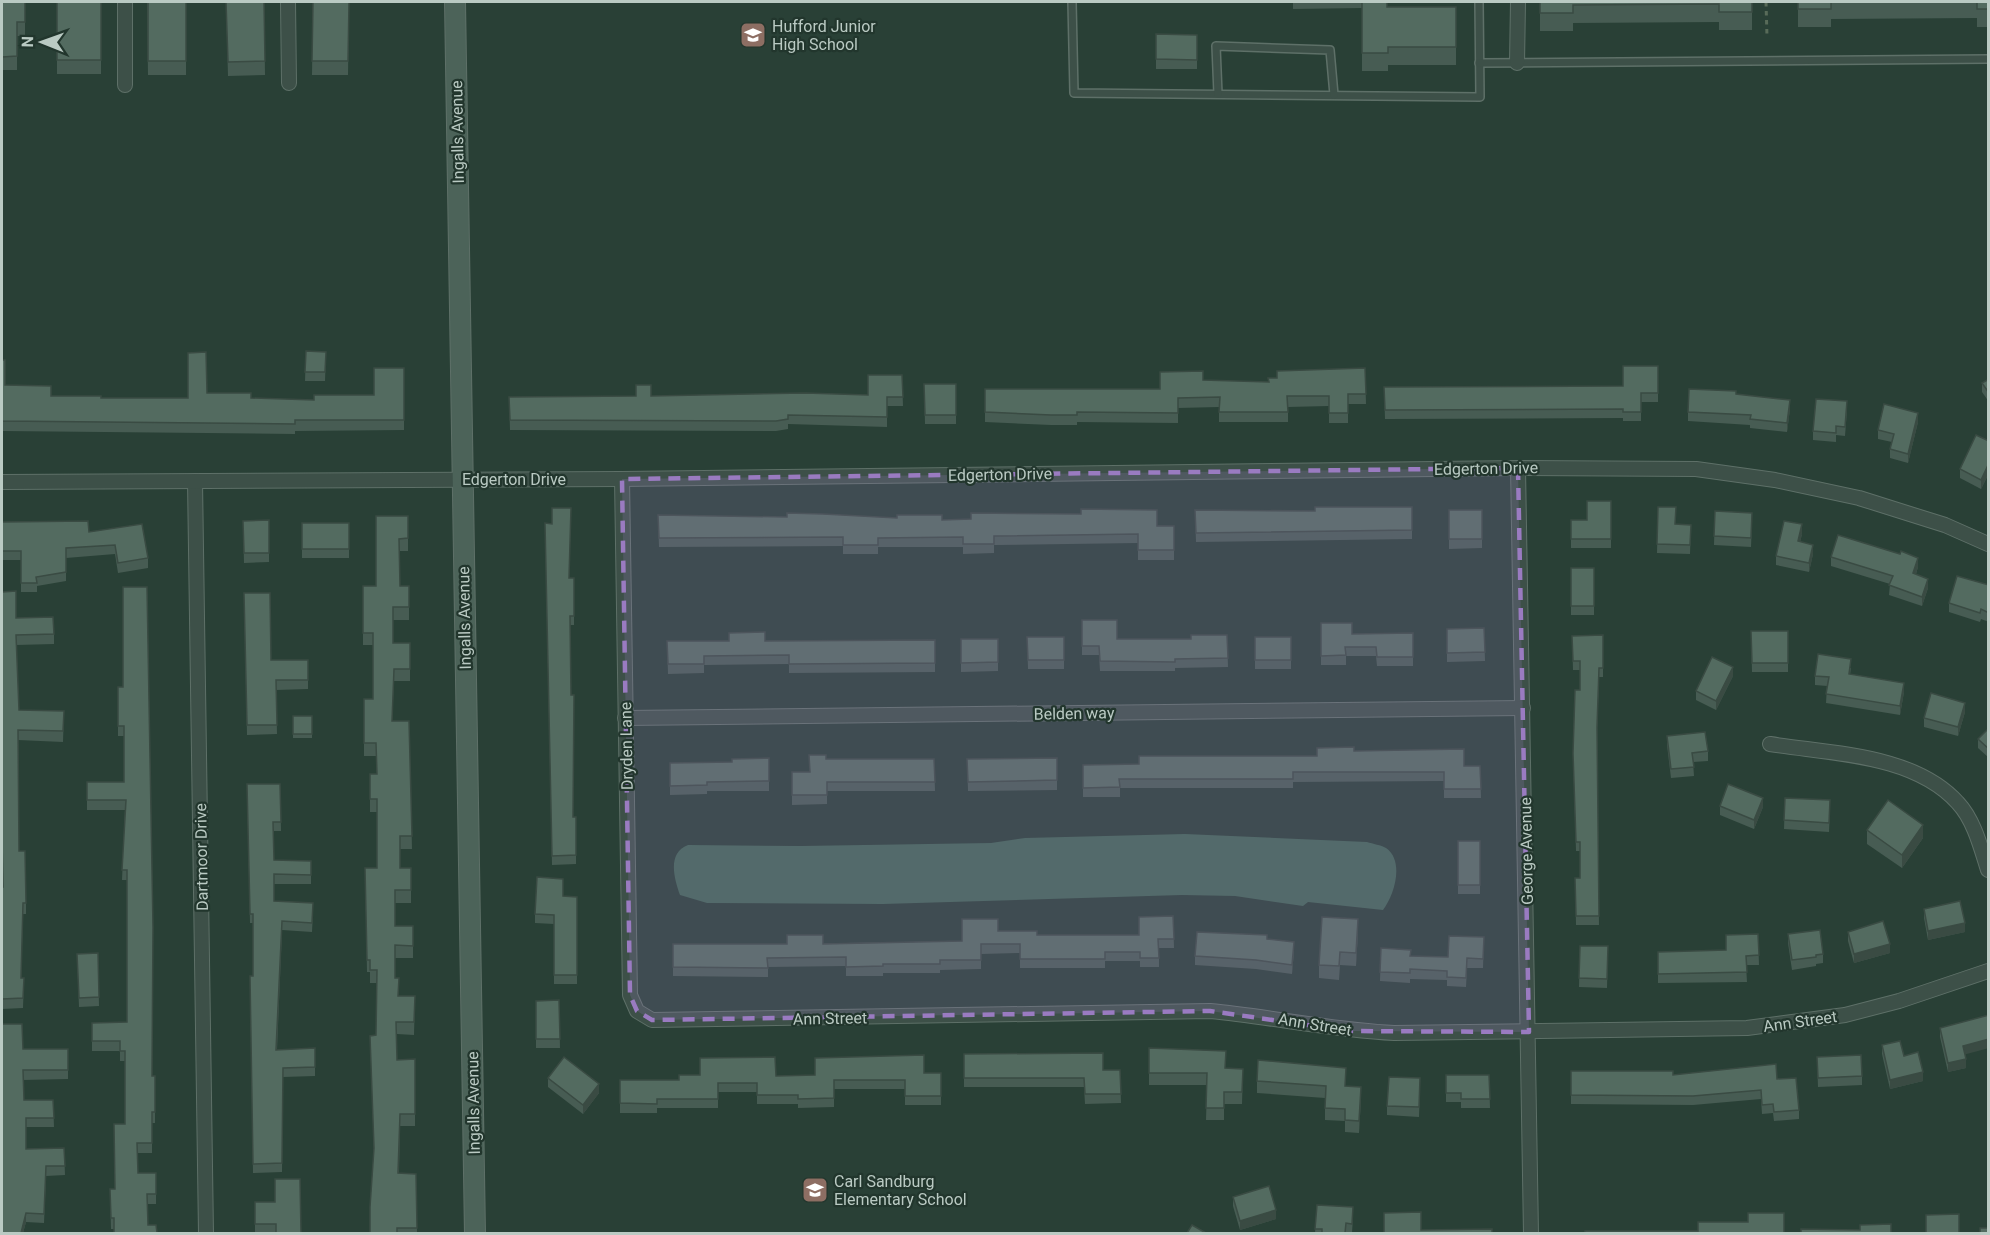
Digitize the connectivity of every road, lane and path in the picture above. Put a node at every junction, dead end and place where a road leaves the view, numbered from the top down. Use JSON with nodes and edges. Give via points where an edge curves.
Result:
{"nodes":[{"id":1,"x":125,"y":2,"type":"edge"},
{"id":2,"x":288,"y":2,"type":"edge"},
{"id":3,"x":455,"y":2,"type":"edge"},
{"id":4,"x":1072,"y":2,"type":"edge"},
{"id":5,"x":1479,"y":2,"type":"edge"},
{"id":6,"x":1518,"y":2,"type":"edge"},
{"id":7,"x":1766,"y":2,"type":"edge"},
{"id":8,"x":1767,"y":37,"type":"dead end"},
{"id":9,"x":1989,"y":59,"type":"edge"},
{"id":10,"x":1479,"y":63,"type":"junction"},
{"id":11,"x":1518,"y":63,"type":"junction"},
{"id":12,"x":289,"y":83,"type":"dead end"},
{"id":13,"x":125,"y":86,"type":"dead end"},
{"id":14,"x":1218,"y":94,"type":"junction"},
{"id":15,"x":1334,"y":95,"type":"junction"},
{"id":16,"x":1518,"y":468,"type":"junction"},
{"id":17,"x":462,"y":479,"type":"junction"},
{"id":18,"x":622,"y":479,"type":"junction"},
{"id":19,"x":195,"y":481,"type":"junction"},
{"id":20,"x":2,"y":482,"type":"edge"},
{"id":21,"x":1989,"y":544,"type":"edge"},
{"id":22,"x":1523,"y":708,"type":"junction"},
{"id":23,"x":625,"y":718,"type":"junction"},
{"id":24,"x":1770,"y":744,"type":"dead end"},
{"id":25,"x":1989,"y":870,"type":"edge"},
{"id":26,"x":1989,"y":971,"type":"edge"},
{"id":27,"x":637,"y":1011,"type":"joint"},
{"id":28,"x":1529,"y":1032,"type":"junction"},
{"id":29,"x":206,"y":1233,"type":"edge"},
{"id":30,"x":475,"y":1233,"type":"edge"},
{"id":31,"x":1531,"y":1233,"type":"edge"}],
"edges":[{"from":1,"to":13,"type":"street"},
{"from":2,"to":12,"type":"street"},
{"from":3,"to":17,"type":"street","name":"Ingalls Avenue"},
{"from":4,"to":14,"type":"lane","via":[[1074,93]]},
{"from":5,"to":10,"type":"lane"},
{"from":6,"to":11,"type":"street"},
{"from":7,"to":8,"type":"path"},
{"from":9,"to":11,"type":"lane"},
{"from":10,"to":11,"type":"lane"},
{"from":10,"to":15,"type":"lane","via":[[1480,97]]},
{"from":14,"to":15,"type":"lane"},
{"from":14,"to":15,"type":"lane","via":[[1216,46],[1330,50]]},
{"from":16,"to":18,"type":"street","name":"Edgerton Drive"},
{"from":16,"to":21,"type":"street","name":"Edgerton Drive","via":[[1696,469],[1775,480],[1859,498],[1946,525]]},
{"from":16,"to":22,"type":"street","name":"George Avenue"},
{"from":17,"to":18,"type":"street","name":"Edgerton Drive"},
{"from":17,"to":19,"type":"street","name":"Edgerton Drive"},
{"from":17,"to":30,"type":"street","name":"Ingalls Avenue"},
{"from":18,"to":23,"type":"street","name":"Dryden Lane"},
{"from":19,"to":20,"type":"street","name":"Edgerton Drive"},
{"from":19,"to":29,"type":"street","name":"Dartmoor Drive"},
{"from":22,"to":23,"type":"street","name":"Belden way"},
{"from":22,"to":28,"type":"street","name":"George Avenue"},
{"from":23,"to":27,"type":"street","name":"Dryden Lane","via":[[630,996]]},
{"from":24,"to":25,"type":"street","via":[[1900,765],[1928,777],[1959,804]]},
{"from":26,"to":28,"type":"street","name":"Ann Street","via":[[1845,1015],[1758,1027]]},
{"from":27,"to":28,"type":"street","name":"Ann Street","via":[[652,1020],[1210,1011],[1360,1031]]},
{"from":28,"to":31,"type":"street","name":"George Avenue"}]}
